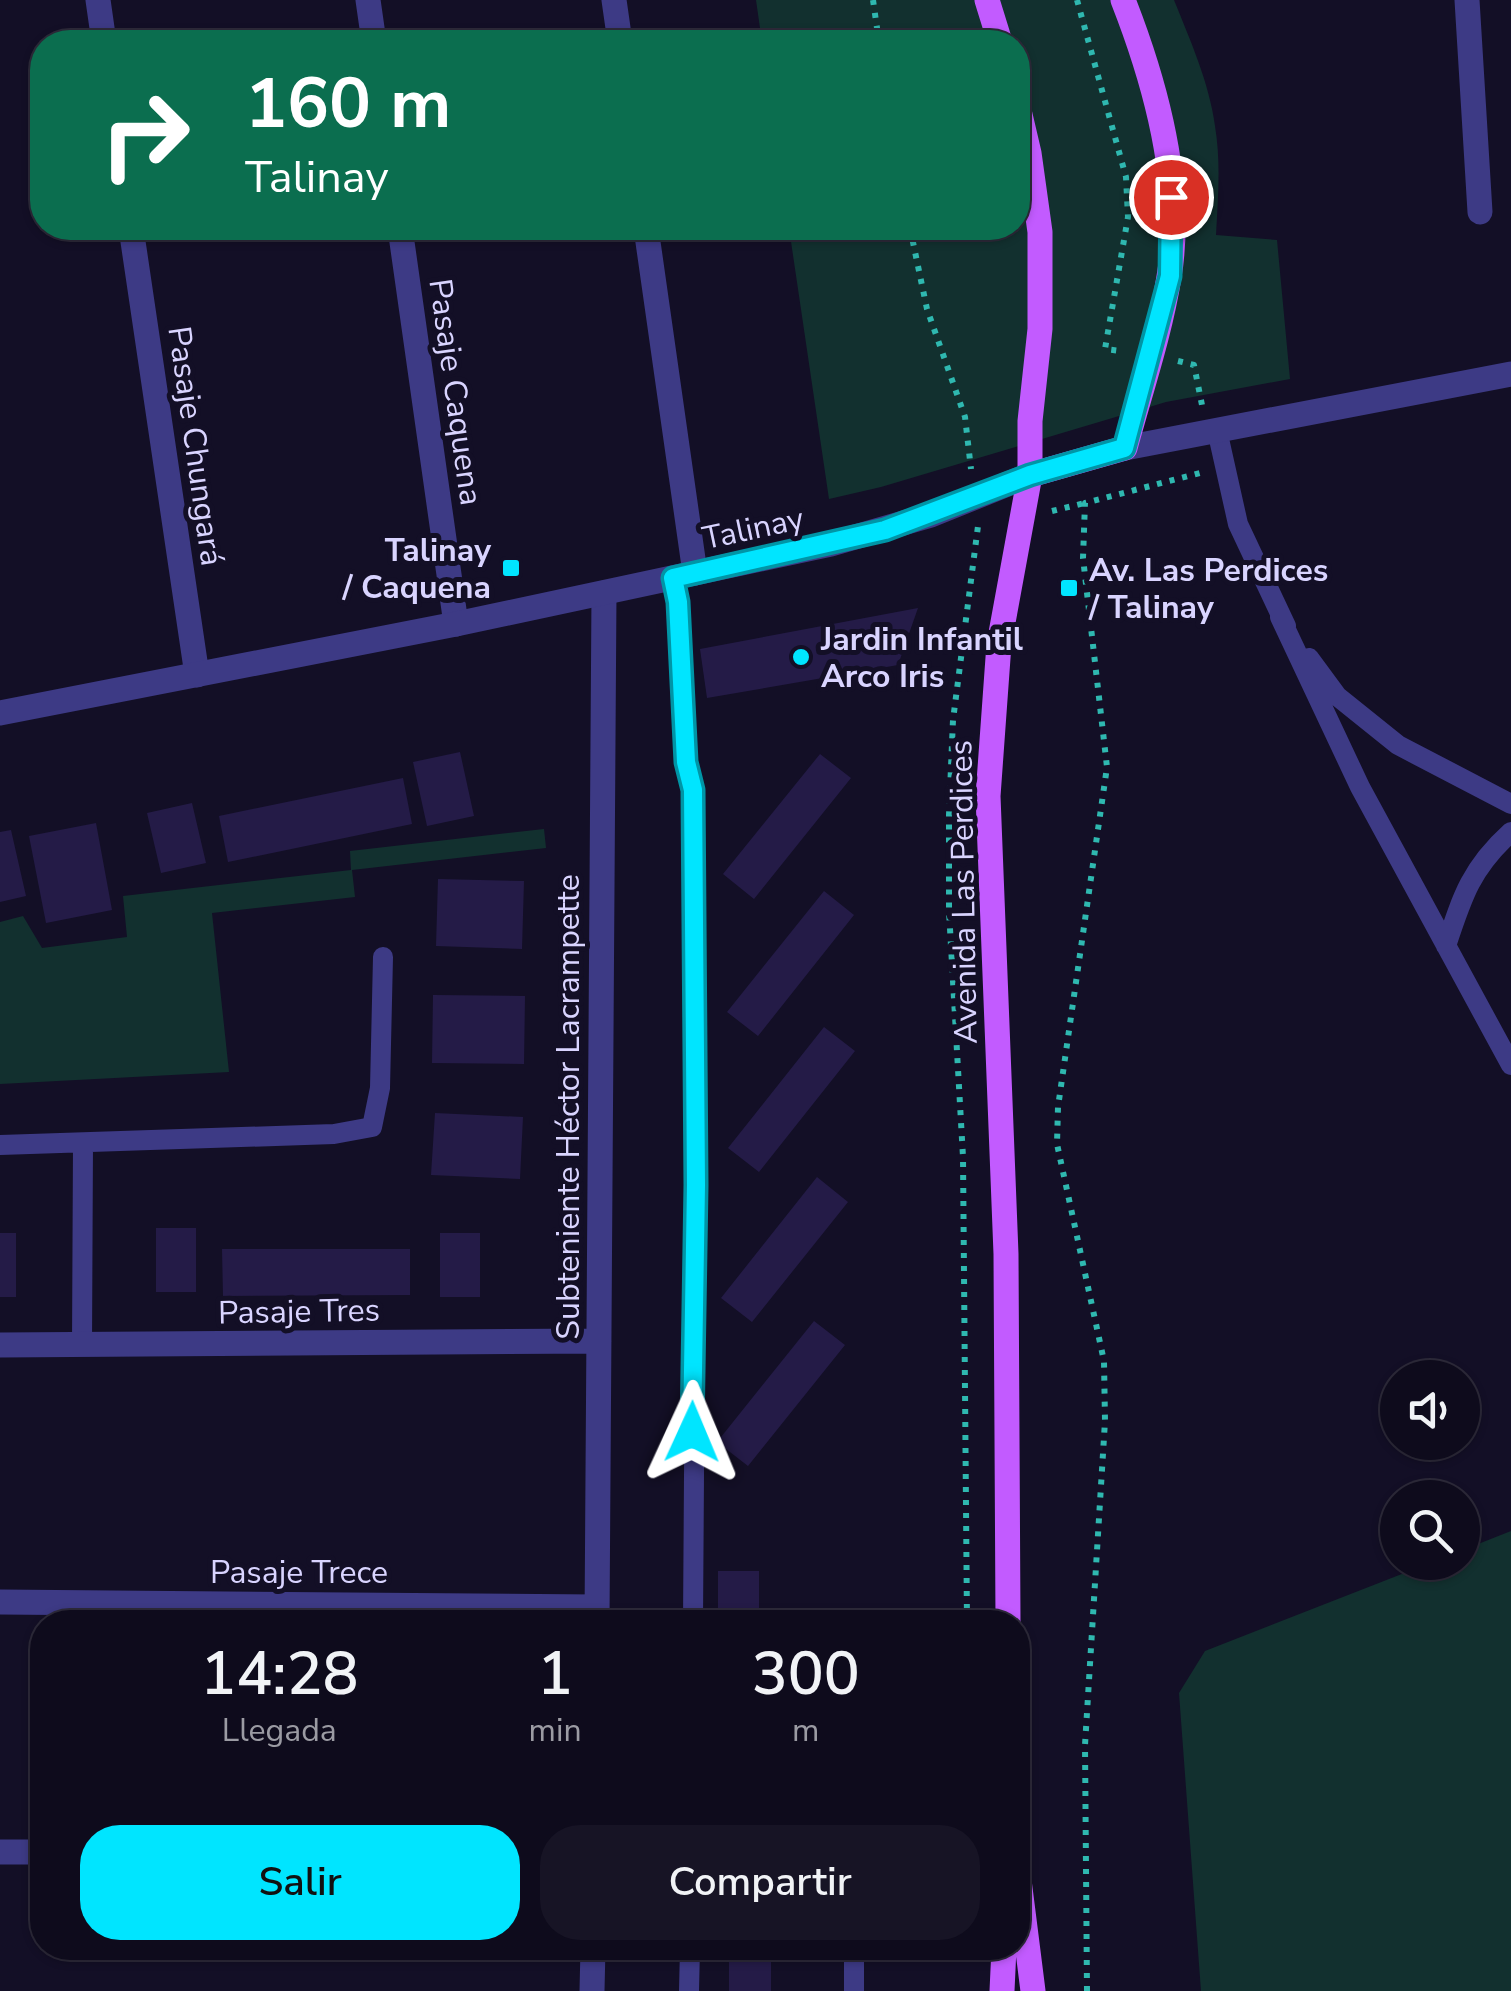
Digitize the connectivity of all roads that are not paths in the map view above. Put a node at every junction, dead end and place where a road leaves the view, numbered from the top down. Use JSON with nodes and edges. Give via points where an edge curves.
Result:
{"nodes":[{"id":1,"x":98,"y":0,"type":"edge"},
{"id":2,"x":368,"y":0,"type":"edge"},
{"id":3,"x":614,"y":0,"type":"edge"},
{"id":4,"x":987,"y":0,"type":"edge"},
{"id":5,"x":1123,"y":0,"type":"edge"},
{"id":6,"x":1468,"y":0,"type":"edge"},
{"id":7,"x":102,"y":30,"type":"edge"},
{"id":8,"x":372,"y":30,"type":"edge"},
{"id":9,"x":618,"y":30,"type":"edge"},
{"id":10,"x":996,"y":30,"type":"edge"},
{"id":11,"x":1030,"y":160,"type":"edge"},
{"id":12,"x":1480,"y":212,"type":"dead end"},
{"id":13,"x":133,"y":240,"type":"edge"},
{"id":14,"x":402,"y":240,"type":"edge"},
{"id":15,"x":647,"y":240,"type":"edge"},
{"id":16,"x":1511,"y":374,"type":"edge"},
{"id":17,"x":1210,"y":432,"type":"junction"},
{"id":18,"x":1124,"y":448,"type":"junction"},
{"id":19,"x":1030,"y":475,"type":"junction"},
{"id":20,"x":684,"y":576,"type":"junction"},
{"id":21,"x":604,"y":593,"type":"junction"},
{"id":22,"x":1280,"y":617,"type":"junction"},
{"id":23,"x":456,"y":624,"type":"junction"},
{"id":24,"x":196,"y":674,"type":"junction"},
{"id":25,"x":0,"y":713,"type":"edge"},
{"id":26,"x":1511,"y":804,"type":"edge"},
{"id":27,"x":1511,"y":832,"type":"edge"},
{"id":28,"x":1446,"y":946,"type":"junction"},
{"id":29,"x":383,"y":957,"type":"dead end"},
{"id":30,"x":1506,"y":1047,"type":"edge"},
{"id":31,"x":1511,"y":1065,"type":"edge"},
{"id":32,"x":83,"y":1144,"type":"junction"},
{"id":33,"x":0,"y":1145,"type":"edge"},
{"id":34,"x":599,"y":1340,"type":"junction"},
{"id":35,"x":0,"y":1345,"type":"edge"},
{"id":36,"x":82,"y":1345,"type":"junction"},
{"id":37,"x":0,"y":1602,"type":"edge"},
{"id":38,"x":367,"y":1610,"type":"edge"},
{"id":39,"x":597,"y":1610,"type":"edge"},
{"id":40,"x":692,"y":1610,"type":"edge"},
{"id":41,"x":1008,"y":1610,"type":"edge"},
{"id":42,"x":0,"y":1852,"type":"edge"},
{"id":43,"x":30,"y":1852,"type":"edge"},
{"id":44,"x":593,"y":1960,"type":"edge"},
{"id":45,"x":690,"y":1960,"type":"edge"},
{"id":46,"x":854,"y":1960,"type":"edge"},
{"id":47,"x":1003,"y":1960,"type":"edge"},
{"id":48,"x":1029,"y":1960,"type":"edge"},
{"id":49,"x":592,"y":1991,"type":"edge"},
{"id":50,"x":689,"y":1991,"type":"edge"},
{"id":51,"x":854,"y":1991,"type":"edge"},
{"id":52,"x":1002,"y":1991,"type":"edge"},
{"id":53,"x":1033,"y":1991,"type":"edge"}],
"edges":[{"from":1,"to":7,"type":"street"},
{"from":2,"to":8,"type":"street"},
{"from":3,"to":9,"type":"street"},
{"from":4,"to":10,"type":"main road"},
{"from":5,"to":18,"type":"main road","via":[[1154,98],[1173,219],[1170,276]]},
{"from":6,"to":12,"type":"street"},
{"from":11,"to":19,"type":"main road","name":"Avenida Las Perdices","via":[[1040,232]]},
{"from":13,"to":24,"type":"street","name":"Pasaje Chungará"},
{"from":14,"to":23,"type":"street","name":"Pasaje Caquena"},
{"from":15,"to":20,"type":"street"},
{"from":16,"to":17,"type":"street","name":"Talinay"},
{"from":17,"to":18,"type":"street","name":"Talinay"},
{"from":17,"to":22,"type":"lane","via":[[1238,524]]},
{"from":18,"to":19,"type":"main road","name":"Talinay"},
{"from":19,"to":20,"type":"street","name":"Talinay","via":[[885,530]]},
{"from":19,"to":41,"type":"main road","name":"Avenida Las Perdices","via":[[999,644],[988,796],[1006,1254]]},
{"from":20,"to":21,"type":"street","name":"Talinay"},
{"from":20,"to":40,"type":"lane","via":[[678,602],[693,790]]},
{"from":21,"to":23,"type":"street","name":"Talinay"},
{"from":21,"to":34,"type":"street","name":"Subteniente Héctor Lacrampette"},
{"from":22,"to":26,"type":"lane","via":[[1337,696],[1398,746]]},
{"from":22,"to":28,"type":"lane","via":[[1360,788]]},
{"from":23,"to":24,"type":"street","name":"Talinay"},
{"from":24,"to":25,"type":"street","name":"Talinay"},
{"from":27,"to":28,"type":"lane","via":[[1486,855]]},
{"from":28,"to":30,"type":"lane"},
{"from":29,"to":32,"type":"lane","via":[[380,1088],[372,1127]]},
{"from":30,"to":31,"type":"lane"},
{"from":32,"to":33,"type":"lane"},
{"from":32,"to":36,"type":"lane"},
{"from":34,"to":36,"type":"street","name":"Pasaje Tres"},
{"from":34,"to":39,"type":"street","name":"Subteniente Héctor Lacrampette"},
{"from":35,"to":36,"type":"street","name":"Pasaje Tres"},
{"from":37,"to":38,"type":"street","name":"Pasaje Trece"},
{"from":42,"to":43,"type":"street"},
{"from":44,"to":49,"type":"street"},
{"from":45,"to":50,"type":"lane"},
{"from":46,"to":51,"type":"lane"},
{"from":47,"to":52,"type":"main road"},
{"from":48,"to":53,"type":"main road"}]}
